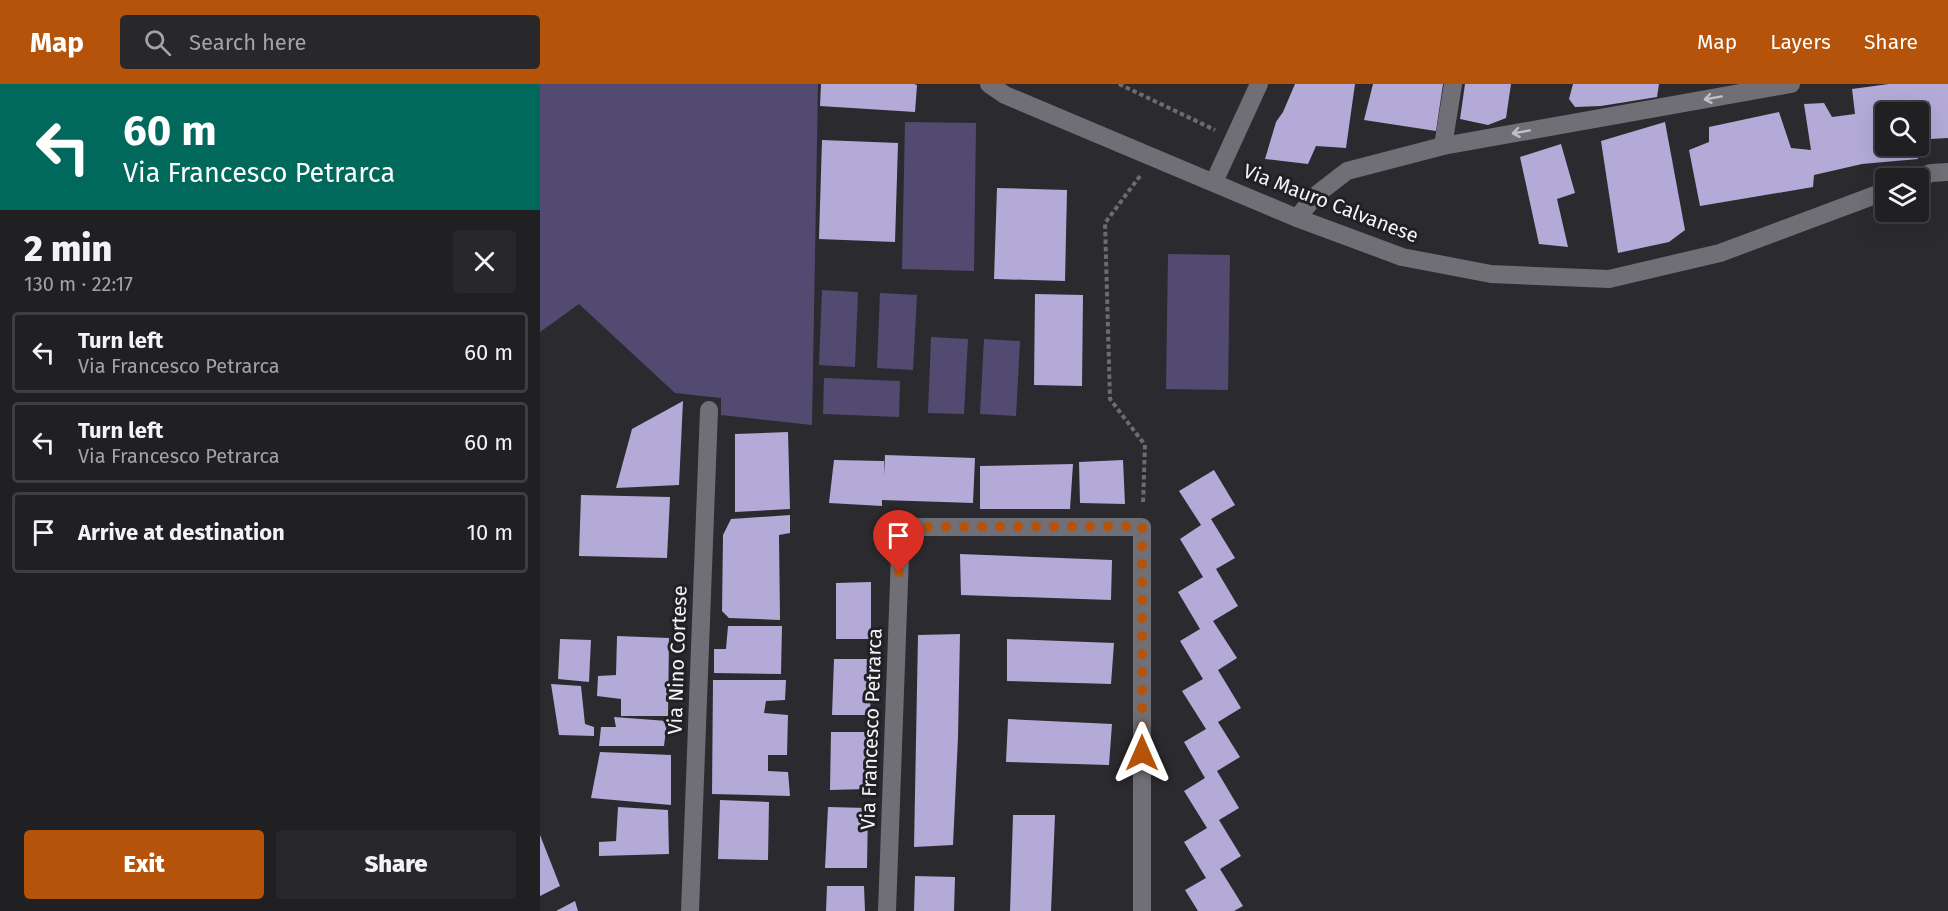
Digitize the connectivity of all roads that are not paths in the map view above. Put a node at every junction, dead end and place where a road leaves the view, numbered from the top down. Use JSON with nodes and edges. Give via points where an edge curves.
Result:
{"nodes":[{"id":1,"x":989,"y":84,"type":"edge"},
{"id":2,"x":1259,"y":84,"type":"edge"},
{"id":3,"x":1453,"y":84,"type":"edge"},
{"id":4,"x":1791,"y":84,"type":"edge"},
{"id":5,"x":1443,"y":146,"type":"junction"},
{"id":6,"x":1948,"y":171,"type":"edge"},
{"id":7,"x":1929,"y":175,"type":"edge"},
{"id":8,"x":1214,"y":182,"type":"junction"},
{"id":9,"x":1875,"y":195,"type":"edge"},
{"id":10,"x":1297,"y":218,"type":"junction"},
{"id":11,"x":709,"y":410,"type":"dead end"},
{"id":12,"x":690,"y":911,"type":"edge"},
{"id":13,"x":887,"y":911,"type":"edge"},
{"id":14,"x":1142,"y":911,"type":"edge"}],
"edges":[{"from":1,"to":8,"type":"street","name":"Via Mauro Calvanese","via":[[1005,95]]},
{"from":2,"to":8,"type":"street","name":"Via Mauro Calvanese"},
{"from":3,"to":5,"type":"street"},
{"from":4,"to":5,"type":"street","one_way":true},
{"from":5,"to":10,"type":"street","via":[[1347,171],[1316,195]]},
{"from":6,"to":7,"type":"street"},
{"from":8,"to":10,"type":"street","name":"Via Mauro Calvanese"},
{"from":9,"to":10,"type":"street","name":"Via Mauro Calvanese","via":[[1720,253],[1609,279],[1491,274],[1402,258]]},
{"from":11,"to":12,"type":"street","name":"Via Nino Cortese"},
{"from":13,"to":14,"type":"street","name":"Via Francesco Petrarca","via":[[901,527],[1142,526]]}]}
